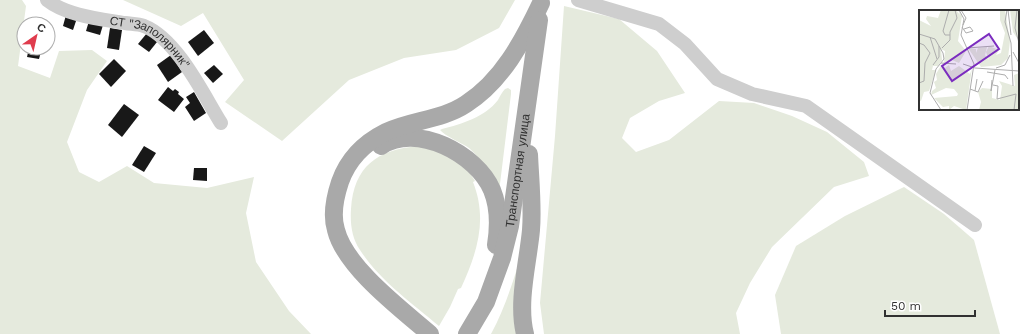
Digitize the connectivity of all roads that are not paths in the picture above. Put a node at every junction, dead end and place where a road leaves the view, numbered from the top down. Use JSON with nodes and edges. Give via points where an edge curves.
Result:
{"nodes":[{"id":1,"x":47,"y":0,"type":"edge"},
{"id":2,"x":578,"y":0,"type":"edge"},
{"id":3,"x":541,"y":2,"type":"edge"},
{"id":4,"x":528,"y":103,"type":"junction"},
{"id":5,"x":220,"y":123,"type":"dead end"},
{"id":6,"x":335,"y":198,"type":"junction"},
{"id":7,"x":975,"y":225,"type":"dead end"},
{"id":8,"x":486,"y":302,"type":"junction"},
{"id":9,"x":426,"y":330,"type":"edge"},
{"id":10,"x":467,"y":334,"type":"edge"},
{"id":11,"x":525,"y":334,"type":"edge"}],
"edges":[{"from":1,"to":5,"type":"street","name":"СТ \"Заполярник\"","via":[[74,14],[143,26],[160,35],[173,48],[195,80]]},
{"from":2,"to":7,"type":"street","via":[[659,24],[685,44],[717,79],[752,94],[806,106]]},
{"from":3,"to":4,"type":"main road","name":"Транспортная улица"},
{"from":3,"to":6,"type":"main road","via":[[528,32],[489,86],[466,105],[437,117],[393,129],[371,141],[359,150],[349,163]]},
{"from":4,"to":8,"type":"main road","name":"Транспортная улица","via":[[510,226],[502,258]]},
{"from":4,"to":11,"type":"main road","via":[[531,228],[522,323]]},
{"from":6,"to":8,"type":"main road","via":[[357,165],[385,143],[398,139],[425,139],[441,143],[460,153],[484,176],[492,190],[496,205],[496,241]]},
{"from":6,"to":9,"type":"main road","via":[[336,230],[350,260]]},
{"from":8,"to":10,"type":"main road","name":"Транспортная улица"}]}
